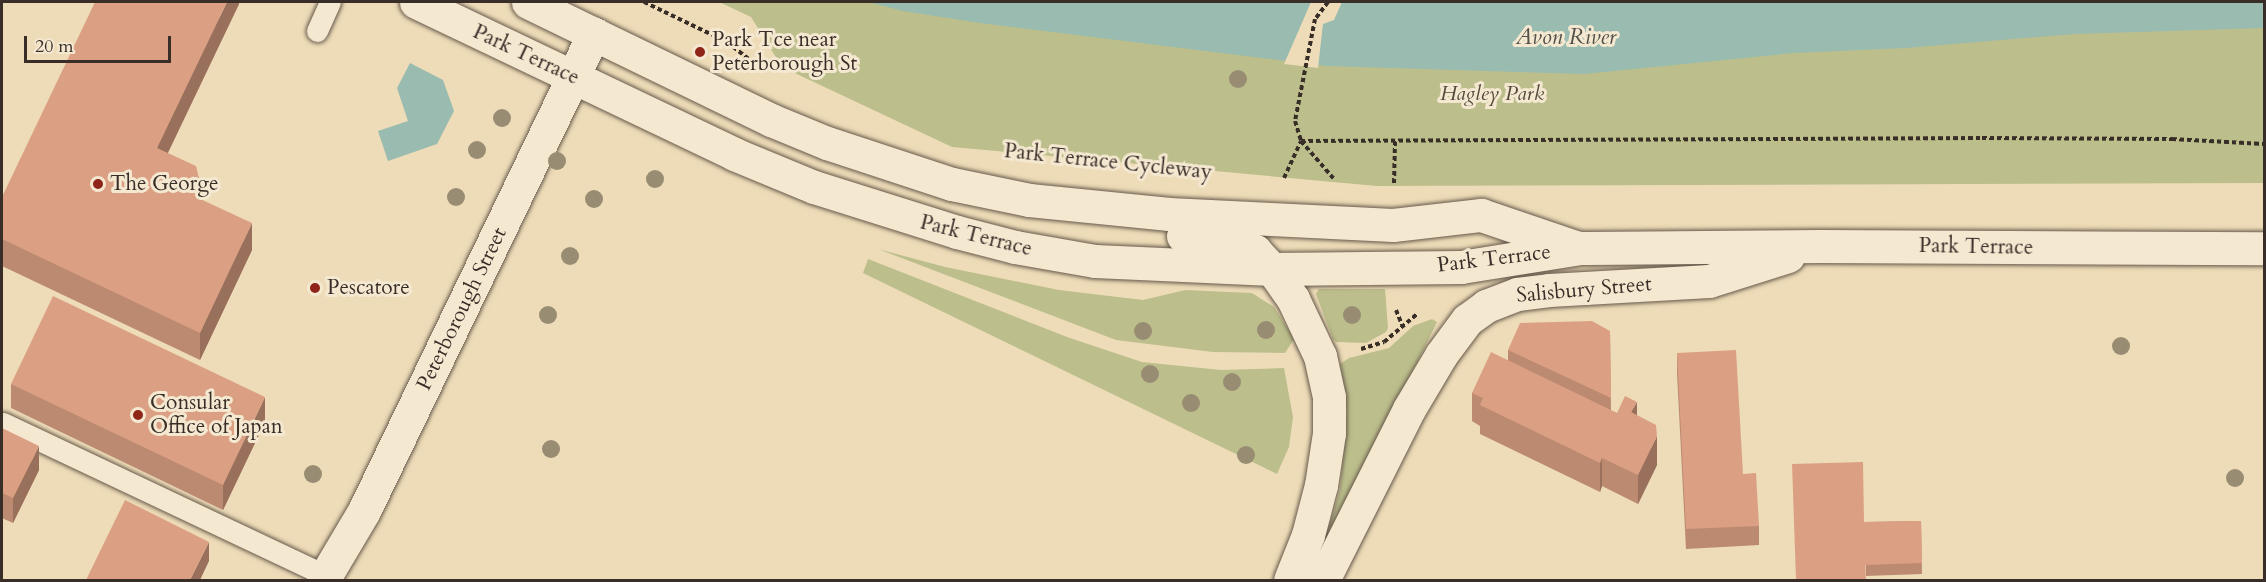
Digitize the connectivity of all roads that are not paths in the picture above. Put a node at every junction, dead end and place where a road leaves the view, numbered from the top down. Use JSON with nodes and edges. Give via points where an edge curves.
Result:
{"nodes":[{"id":1,"x":330,"y":2,"type":"edge"},
{"id":2,"x":416,"y":2,"type":"edge"},
{"id":3,"x":528,"y":2,"type":"edge"},
{"id":4,"x":316,"y":31,"type":"dead end"},
{"id":5,"x":594,"y":33,"type":"junction"},
{"id":6,"x":573,"y":77,"type":"junction"},
{"id":7,"x":1029,"y":200,"type":"junction"},
{"id":8,"x":1821,"y":246,"type":"junction"},
{"id":9,"x":1580,"y":248,"type":"junction"},
{"id":10,"x":2265,"y":248,"type":"edge"},
{"id":11,"x":1272,"y":269,"type":"junction"},
{"id":12,"x":3,"y":423,"type":"edge"},
{"id":13,"x":324,"y":578,"type":"edge"},
{"id":14,"x":1290,"y":580,"type":"edge"},
{"id":15,"x":1323,"y":580,"type":"edge"}],
"edges":[{"from":1,"to":4,"type":"lane"},
{"from":2,"to":6,"type":"street","name":"Park Terrace"},
{"from":3,"to":5,"type":"street","name":"Park Terrace"},
{"from":5,"to":6,"type":"street","name":"Peterborough Street"},
{"from":5,"to":7,"type":"street","name":"Park Terrace","via":[[771,120],[827,143],[952,184]]},
{"from":6,"to":11,"type":"street","name":"Park Terrace","via":[[782,175],[916,221],[1015,247],[1095,261]]},
{"from":6,"to":13,"type":"street","name":"Peterborough Street","via":[[364,511]]},
{"from":7,"to":9,"type":"street","name":"Park Terrace","via":[[1169,214],[1393,225],[1480,215]]},
{"from":7,"to":11,"type":"street","via":[[1084,227],[1225,238],[1255,251]]},
{"from":8,"to":9,"type":"street","name":"Park Terrace"},
{"from":8,"to":10,"type":"street","name":"Park Terrace"},
{"from":8,"to":15,"type":"street","name":"Salisbury Street","via":[[1709,280],[1549,290],[1517,294],[1485,306],[1467,320],[1425,382]]},
{"from":9,"to":11,"type":"street","name":"Park Terrace","via":[[1461,267]]},
{"from":11,"to":14,"type":"street","via":[[1293,299],[1320,356],[1329,397],[1329,432],[1321,485],[1308,535]]},
{"from":12,"to":13,"type":"lane"}]}
